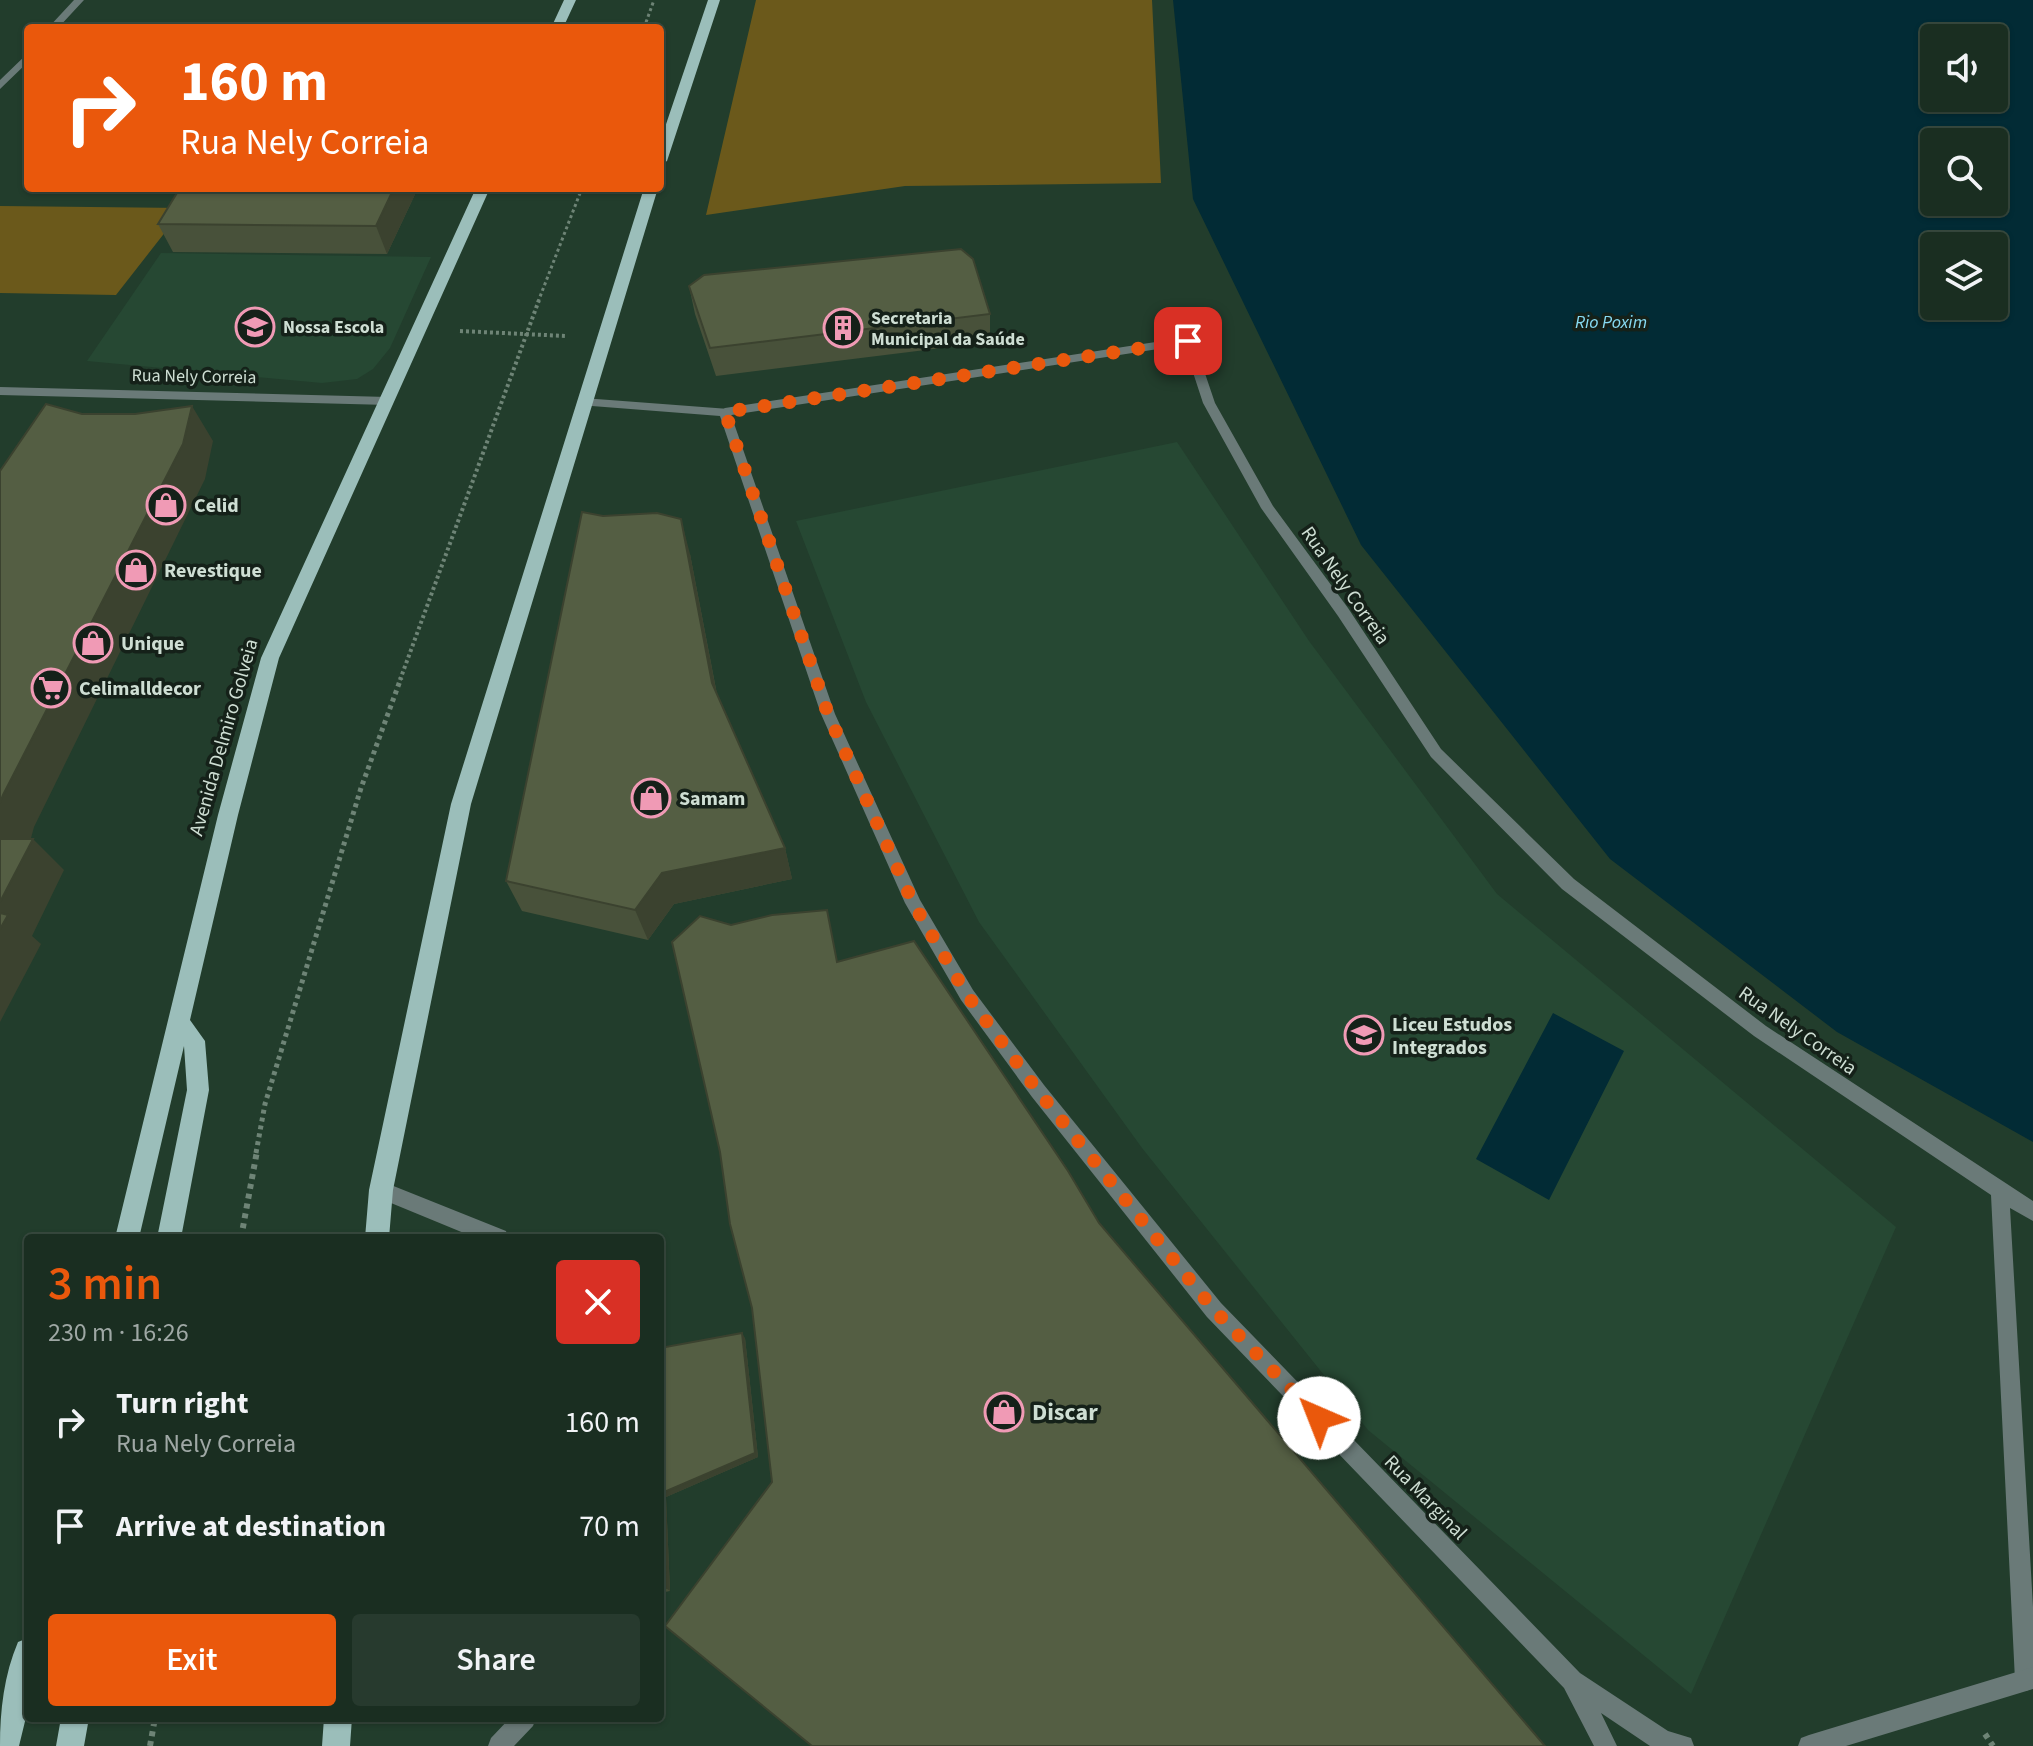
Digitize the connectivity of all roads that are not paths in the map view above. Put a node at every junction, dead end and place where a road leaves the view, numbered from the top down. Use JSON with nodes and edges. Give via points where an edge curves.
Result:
{"nodes":[{"id":1,"x":79,"y":0,"type":"edge"},
{"id":2,"x":570,"y":0,"type":"edge"},
{"id":3,"x":714,"y":0,"type":"edge"},
{"id":4,"x":57,"y":24,"type":"edge"},
{"id":5,"x":559,"y":24,"type":"edge"},
{"id":6,"x":24,"y":60,"type":"edge"},
{"id":7,"x":0,"y":86,"type":"edge"},
{"id":8,"x":664,"y":149,"type":"edge"},
{"id":9,"x":481,"y":192,"type":"edge"},
{"id":10,"x":650,"y":192,"type":"edge"},
{"id":11,"x":0,"y":391,"type":"edge"},
{"id":12,"x":388,"y":401,"type":"junction"},
{"id":13,"x":583,"y":402,"type":"junction"},
{"id":14,"x":725,"y":412,"type":"junction"},
{"id":15,"x":178,"y":1022,"type":"junction"},
{"id":16,"x":381,"y":1190,"type":"junction"},
{"id":17,"x":2000,"y":1190,"type":"junction"},
{"id":18,"x":2033,"y":1202,"type":"edge"},
{"id":19,"x":2033,"y":1212,"type":"edge"},
{"id":20,"x":128,"y":1234,"type":"edge"},
{"id":21,"x":170,"y":1234,"type":"edge"},
{"id":22,"x":377,"y":1234,"type":"edge"},
{"id":23,"x":489,"y":1234,"type":"edge"},
{"id":24,"x":24,"y":1668,"type":"edge"},
{"id":25,"x":2029,"y":1679,"type":"edge"},
{"id":26,"x":1572,"y":1680,"type":"junction"},
{"id":27,"x":74,"y":1722,"type":"edge"},
{"id":28,"x":338,"y":1722,"type":"edge"},
{"id":29,"x":521,"y":1722,"type":"edge"},
{"id":30,"x":5,"y":1746,"type":"edge"},
{"id":31,"x":70,"y":1746,"type":"edge"},
{"id":32,"x":336,"y":1746,"type":"edge"},
{"id":33,"x":499,"y":1746,"type":"edge"},
{"id":34,"x":1606,"y":1746,"type":"edge"},
{"id":35,"x":1683,"y":1746,"type":"edge"},
{"id":36,"x":1809,"y":1746,"type":"edge"}],
"edges":[{"from":1,"to":4,"type":"street"},
{"from":2,"to":5,"type":"main road"},
{"from":3,"to":8,"type":"main road"},
{"from":6,"to":7,"type":"street"},
{"from":9,"to":12,"type":"main road","name":"Avenida Delmiro Golveia"},
{"from":10,"to":13,"type":"main road"},
{"from":11,"to":12,"type":"street","name":"Rua Nely Correia"},
{"from":12,"to":15,"type":"main road","name":"Avenida Delmiro Golveia","via":[[270,658]]},
{"from":13,"to":14,"type":"street","name":"Rua Nely Correia"},
{"from":13,"to":16,"type":"main road","via":[[461,804]]},
{"from":14,"to":17,"type":"street","name":"Rua Nely Correia","via":[[1188,341],[1209,403],[1268,508],[1436,753],[1568,884],[1760,1031]]},
{"from":14,"to":26,"type":"street","name":"Rua Marginal","via":[[828,714],[913,903],[967,995],[1214,1310]]},
{"from":15,"to":20,"type":"main road","name":"Avenida Delmiro Golveia"},
{"from":15,"to":21,"type":"main road","via":[[194,1041],[198,1090]]},
{"from":16,"to":22,"type":"main road"},
{"from":16,"to":23,"type":"street"},
{"from":17,"to":18,"type":"street"},
{"from":17,"to":19,"type":"street"},
{"from":17,"to":25,"type":"street"},
{"from":24,"to":30,"type":"main road"},
{"from":25,"to":36,"type":"street"},
{"from":26,"to":34,"type":"street","name":"Rua Marginal"},
{"from":26,"to":35,"type":"street","via":[[1663,1741]]},
{"from":27,"to":31,"type":"main road"},
{"from":28,"to":32,"type":"main road"},
{"from":29,"to":33,"type":"street"}]}
